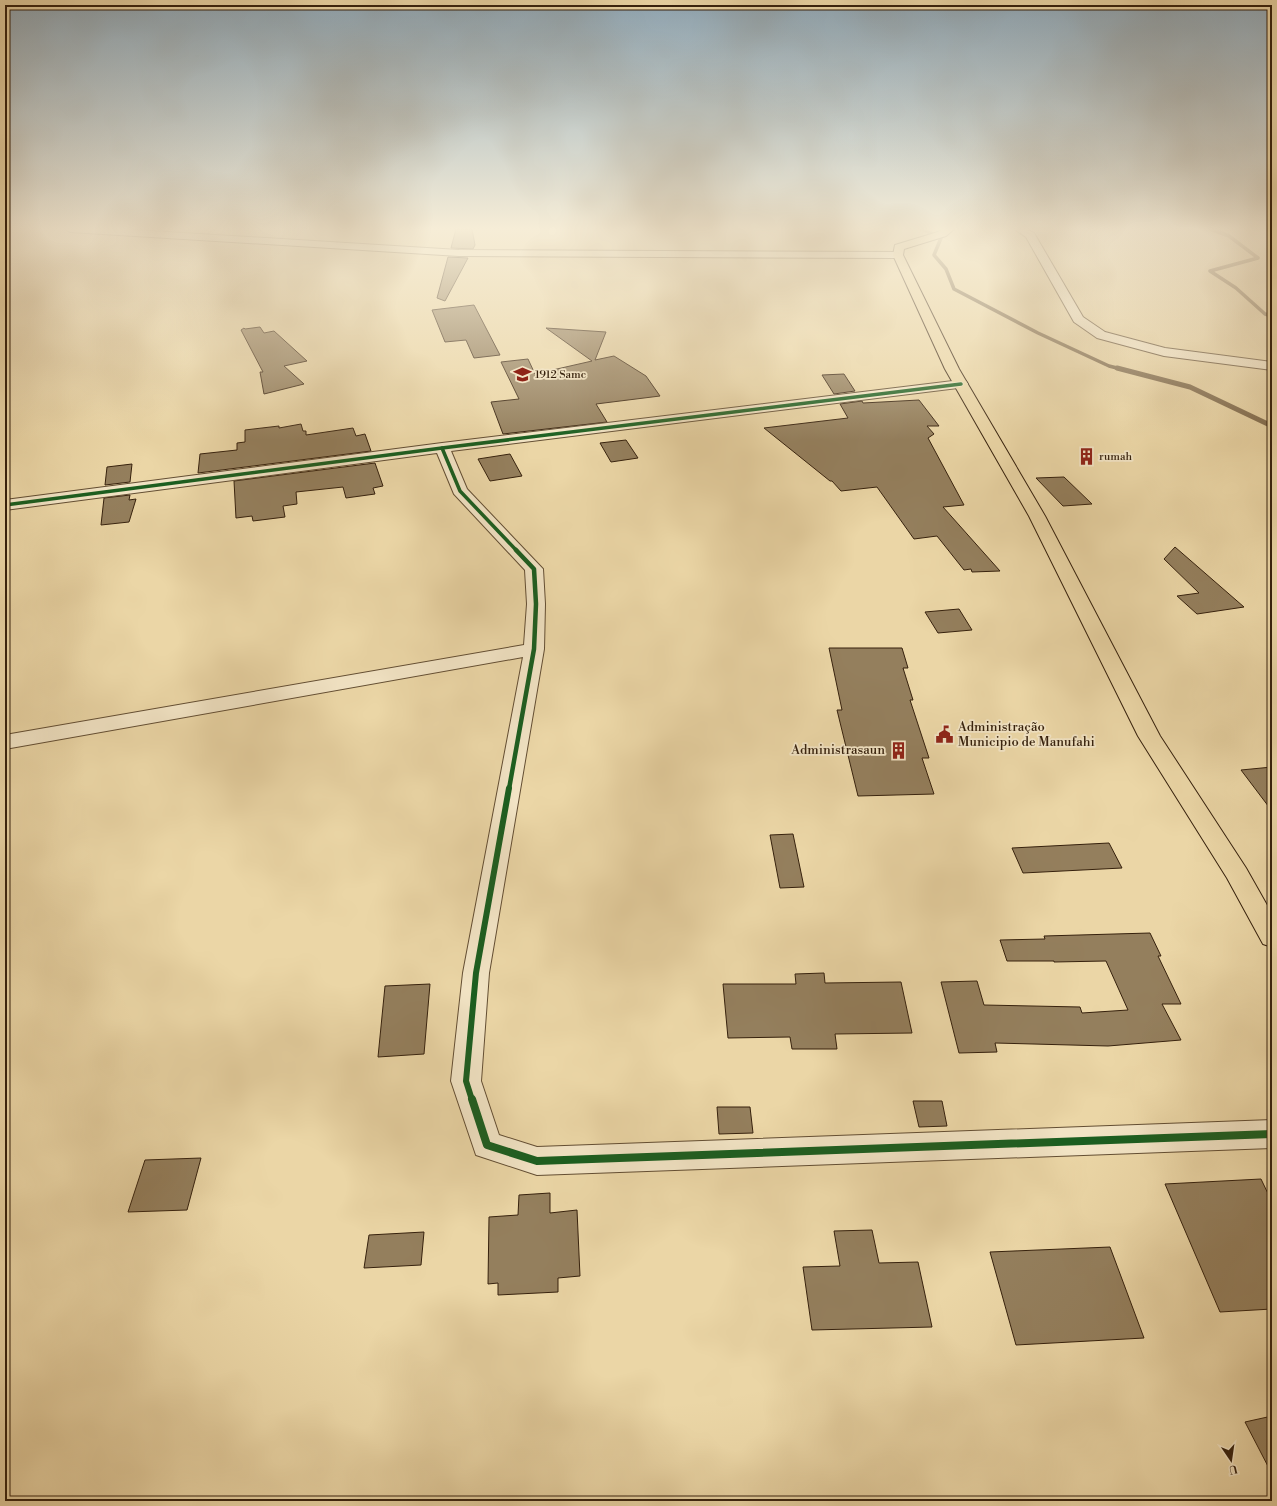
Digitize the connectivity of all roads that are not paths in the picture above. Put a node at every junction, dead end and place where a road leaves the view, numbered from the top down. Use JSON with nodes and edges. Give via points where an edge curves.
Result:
{"nodes":[{"id":1,"x":918,"y":299,"type":"edge"},
{"id":2,"x":1066,"y":299,"type":"edge"},
{"id":3,"x":1272,"y":366,"type":"edge"},
{"id":4,"x":961,"y":384,"type":"junction"},
{"id":5,"x":442,"y":448,"type":"junction"},
{"id":6,"x":5,"y":505,"type":"edge"},
{"id":7,"x":534,"y":649,"type":"junction"},
{"id":8,"x":5,"y":742,"type":"edge"},
{"id":9,"x":1272,"y":937,"type":"edge"},
{"id":10,"x":1272,"y":1134,"type":"edge"}],
"edges":[{"from":1,"to":4,"type":"main road"},
{"from":2,"to":3,"type":"street","via":[[1078,319],[1101,335],[1164,352]]},
{"from":4,"to":5,"type":"street"},
{"from":4,"to":9,"type":"main road","via":[[1037,516],[1149,736],[1237,874]]},
{"from":5,"to":6,"type":"street"},
{"from":5,"to":7,"type":"street","via":[[460,491],[534,568]]},
{"from":7,"to":8,"type":"street"},
{"from":7,"to":10,"type":"street","via":[[476,974],[466,1081],[487,1145],[537,1162]]}]}
